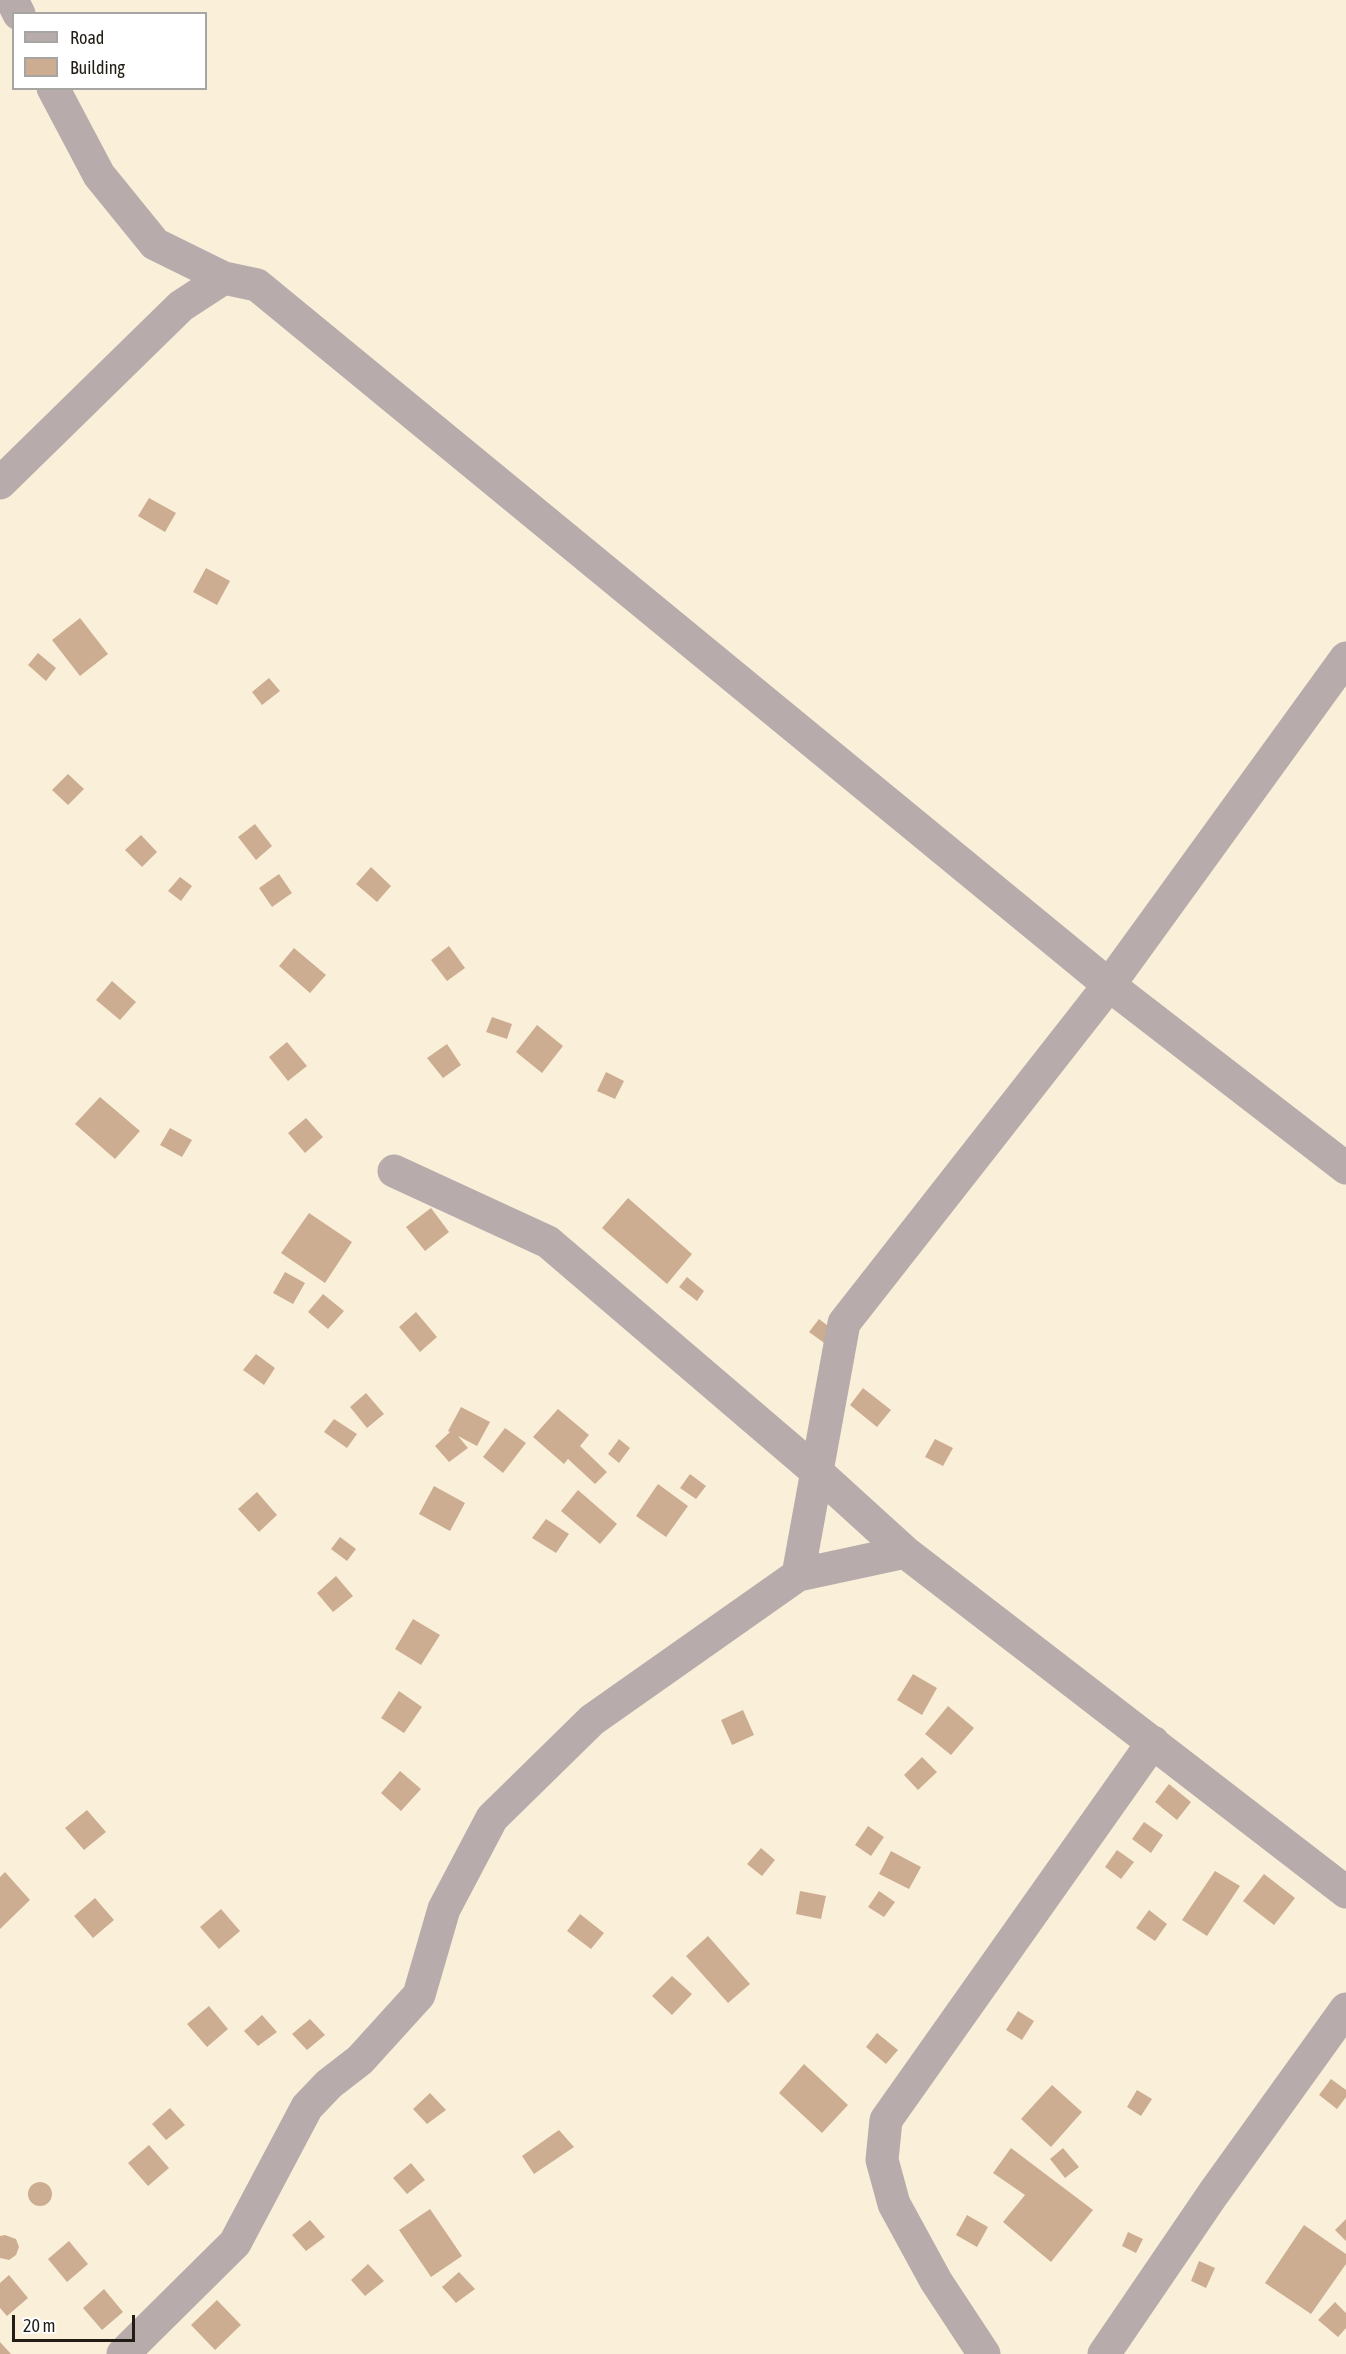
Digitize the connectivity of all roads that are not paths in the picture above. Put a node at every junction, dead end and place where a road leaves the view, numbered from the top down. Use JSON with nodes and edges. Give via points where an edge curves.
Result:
{"nodes":[{"id":1,"x":54,"y":90,"type":"edge"},
{"id":2,"x":224,"y":278,"type":"junction"},
{"id":3,"x":0,"y":483,"type":"edge"},
{"id":4,"x":1346,"y":658,"type":"edge"},
{"id":5,"x":1109,"y":985,"type":"junction"},
{"id":6,"x":1346,"y":1168,"type":"edge"},
{"id":7,"x":394,"y":1171,"type":"dead end"},
{"id":8,"x":818,"y":1472,"type":"junction"},
{"id":9,"x":905,"y":1552,"type":"junction"},
{"id":10,"x":798,"y":1575,"type":"junction"},
{"id":11,"x":1153,"y":1742,"type":"junction"},
{"id":12,"x":1346,"y":1892,"type":"edge"},
{"id":13,"x":1346,"y":2009,"type":"edge"},
{"id":14,"x":123,"y":2354,"type":"edge"},
{"id":15,"x":984,"y":2354,"type":"edge"},
{"id":16,"x":1104,"y":2354,"type":"edge"}],
"edges":[{"from":1,"to":2,"type":"street","via":[[99,175],[155,244]]},
{"from":2,"to":3,"type":"street","via":[[181,306]]},
{"from":2,"to":5,"type":"street","via":[[257,285]]},
{"from":4,"to":5,"type":"street"},
{"from":5,"to":6,"type":"street"},
{"from":5,"to":8,"type":"street","via":[[844,1323]]},
{"from":7,"to":8,"type":"street","via":[[548,1242]]},
{"from":8,"to":9,"type":"street"},
{"from":8,"to":10,"type":"street"},
{"from":9,"to":10,"type":"street"},
{"from":9,"to":11,"type":"street"},
{"from":10,"to":14,"type":"street","via":[[592,1720],[492,1818],[444,1909],[419,1995],[360,2060],[307,2107],[235,2243]]},
{"from":11,"to":12,"type":"street"},
{"from":11,"to":15,"type":"street","via":[[886,2120],[882,2160],[894,2204],[936,2281]]},
{"from":13,"to":16,"type":"street"}]}
